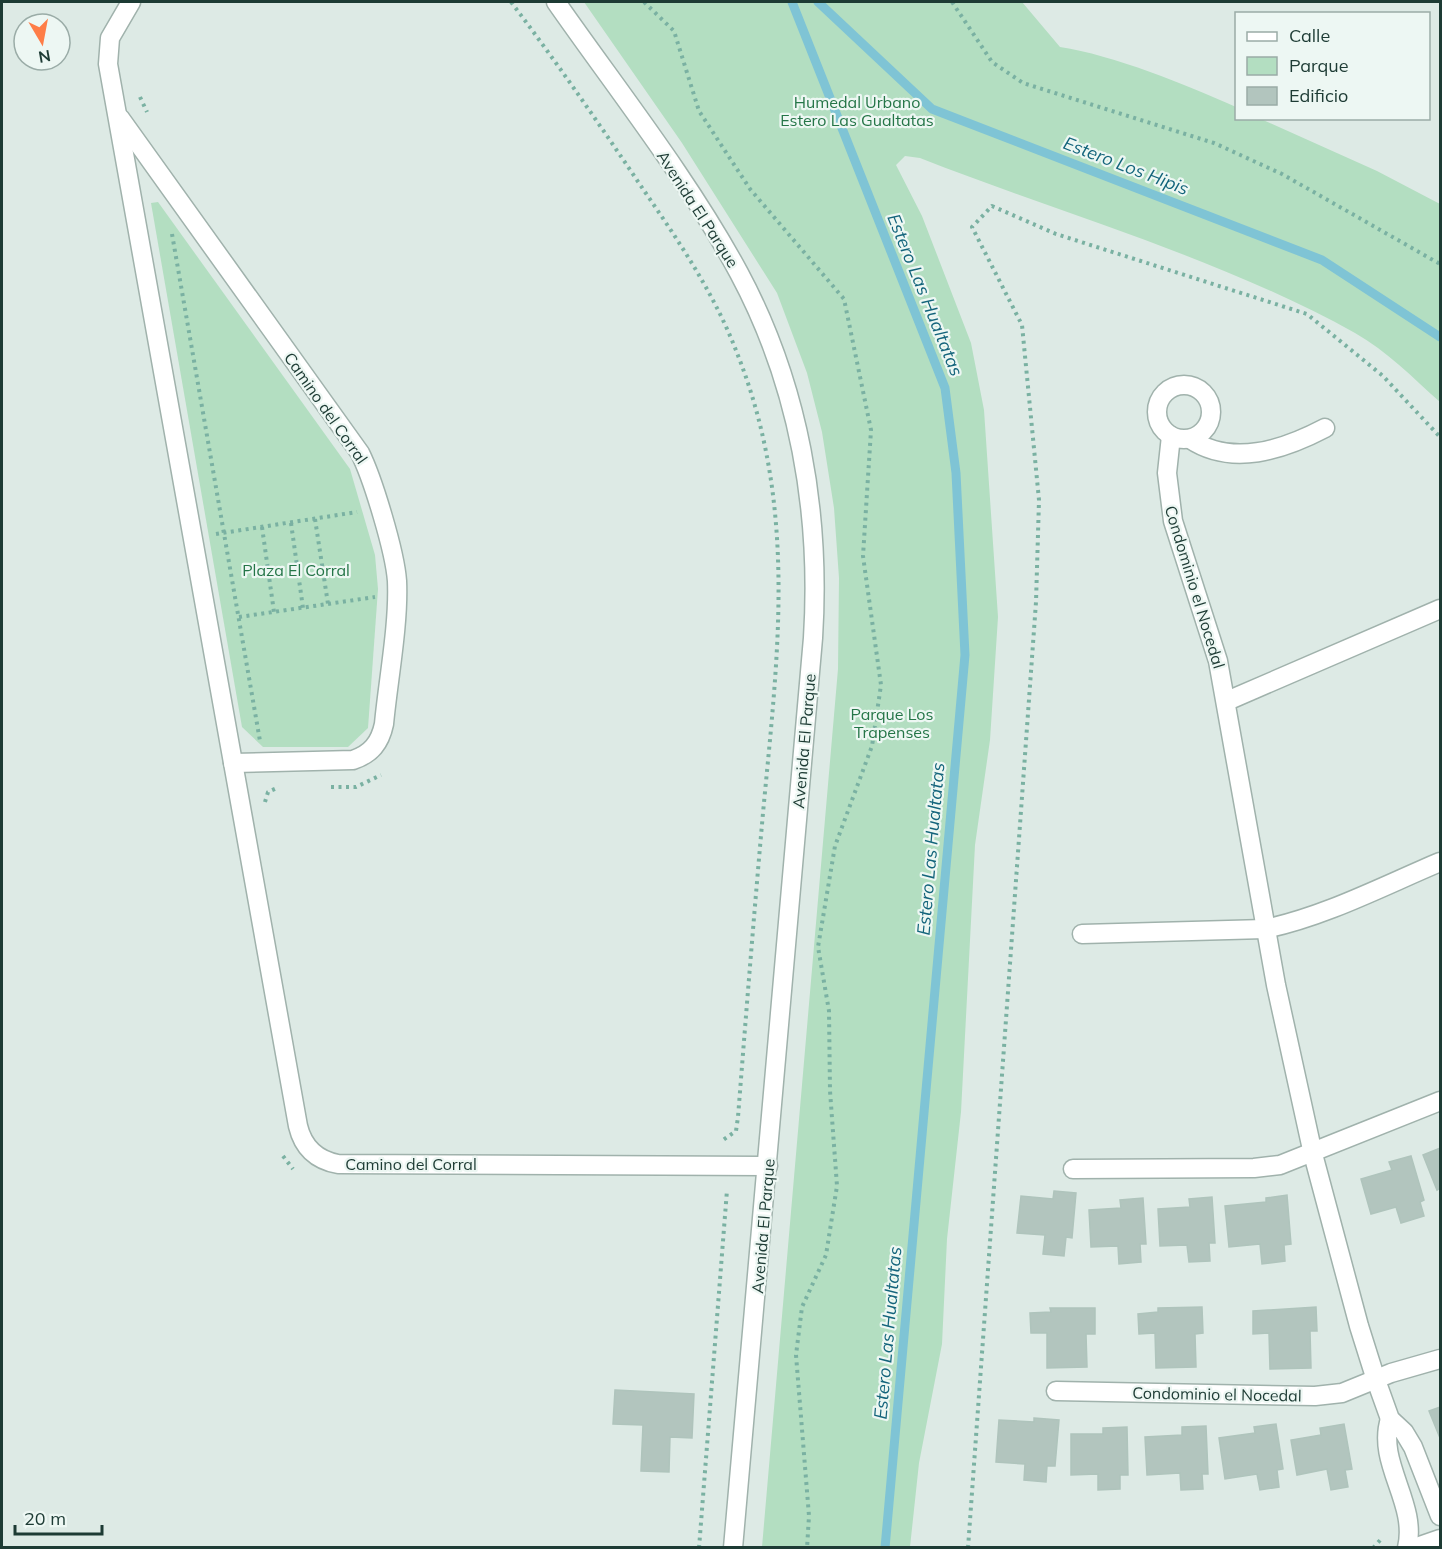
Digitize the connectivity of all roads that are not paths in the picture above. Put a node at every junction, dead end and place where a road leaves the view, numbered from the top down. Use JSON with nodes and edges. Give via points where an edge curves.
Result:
{"nodes":[{"id":1,"x":131,"y":2,"type":"edge"},
{"id":2,"x":556,"y":2,"type":"edge"},
{"id":3,"x":117,"y":114,"type":"junction"},
{"id":4,"x":1325,"y":428,"type":"dead end"},
{"id":5,"x":1171,"y":436,"type":"junction"},
{"id":6,"x":1190,"y":439,"type":"junction"},
{"id":7,"x":1440,"y":609,"type":"edge"},
{"id":8,"x":1227,"y":701,"type":"junction"},
{"id":9,"x":233,"y":763,"type":"junction"},
{"id":10,"x":1440,"y":862,"type":"edge"},
{"id":11,"x":1265,"y":929,"type":"junction"},
{"id":12,"x":1082,"y":934,"type":"dead end"},
{"id":13,"x":1440,"y":1101,"type":"edge"},
{"id":14,"x":1314,"y":1154,"type":"junction"},
{"id":15,"x":768,"y":1166,"type":"junction"},
{"id":16,"x":1073,"y":1169,"type":"dead end"},
{"id":17,"x":1440,"y":1359,"type":"edge"},
{"id":18,"x":1376,"y":1380,"type":"junction"},
{"id":19,"x":1056,"y":1391,"type":"dead end"},
{"id":20,"x":1390,"y":1419,"type":"junction"},
{"id":21,"x":1440,"y":1516,"type":"edge"},
{"id":22,"x":1440,"y":1539,"type":"edge"},
{"id":23,"x":733,"y":1548,"type":"edge"},
{"id":24,"x":1407,"y":1548,"type":"edge"},
{"id":25,"x":1414,"y":1548,"type":"edge"}],
"edges":[{"from":1,"to":3,"type":"street","name":"Camino del Corral","via":[[107,46]]},
{"from":2,"to":15,"type":"street","name":"Avenida El Parque","via":[[714,228],[740,274],[778,362],[807,474],[816,565],[815,610]]},
{"from":3,"to":9,"type":"street","name":"Camino del Corral"},
{"from":3,"to":9,"type":"street","name":"Camino del Corral","via":[[360,453],[395,567],[384,724],[378,743],[363,757],[353,760]]},
{"from":4,"to":6,"type":"street","via":[[1290,444],[1252,453],[1217,452]]},
{"from":5,"to":6,"type":"street"},
{"from":5,"to":6,"type":"street","via":[[1158,422],[1157,403],[1169,388],[1187,384],[1204,393],[1211,410],[1206,428]]},
{"from":5,"to":8,"type":"street","name":"Condominio el Nocedal","via":[[1167,473],[1173,521],[1207,623]]},
{"from":7,"to":8,"type":"street"},
{"from":8,"to":11,"type":"street","name":"Condominio el Nocedal"},
{"from":9,"to":15,"type":"street","name":"Camino del Corral","via":[[298,1126],[312,1153],[338,1164]]},
{"from":10,"to":11,"type":"street","via":[[1323,912]]},
{"from":11,"to":12,"type":"street"},
{"from":11,"to":14,"type":"street","name":"Condominio el Nocedal"},
{"from":13,"to":14,"type":"street"},
{"from":14,"to":16,"type":"street","via":[[1267,1168]]},
{"from":14,"to":18,"type":"street","name":"Condominio el Nocedal"},
{"from":15,"to":23,"type":"street","name":"Avenida El Parque"},
{"from":17,"to":18,"type":"street","name":"Condominio el Nocedal"},
{"from":18,"to":19,"type":"street","name":"Condominio el Nocedal","via":[[1342,1393],[1315,1396]]},
{"from":18,"to":20,"type":"street","name":"Condominio el Nocedal"},
{"from":20,"to":21,"type":"street","name":"Condominio el Nocedal","via":[[1413,1447]]},
{"from":20,"to":24,"type":"street","name":"Condominio el Nocedal","via":[[1388,1450],[1407,1512]]},
{"from":22,"to":25,"type":"street"}]}
